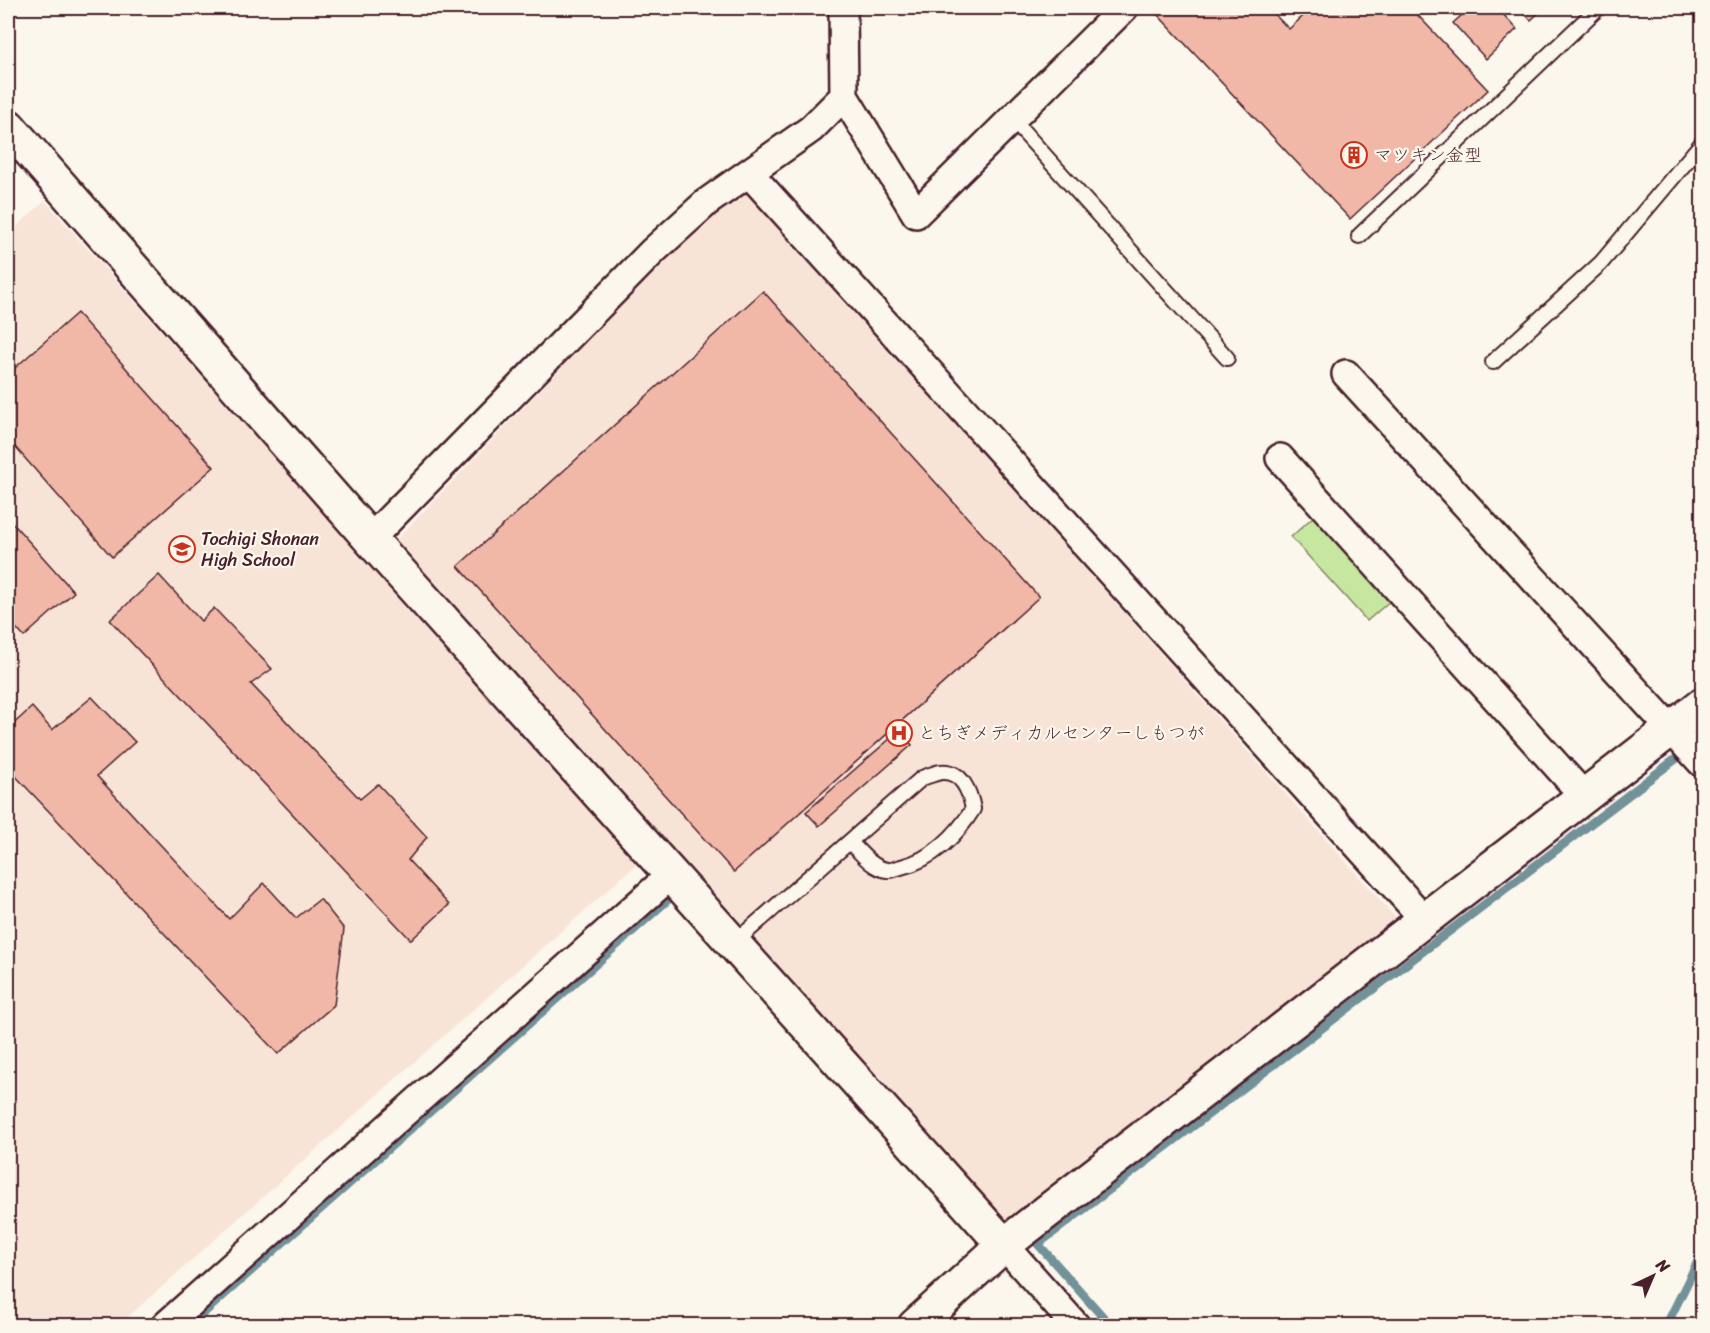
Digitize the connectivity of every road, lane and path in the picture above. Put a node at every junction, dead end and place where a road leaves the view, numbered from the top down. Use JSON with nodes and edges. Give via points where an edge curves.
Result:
{"nodes":[{"id":1,"x":843,"y":8,"type":"edge"},
{"id":2,"x":1124,"y":8,"type":"edge"},
{"id":3,"x":1598,"y":8,"type":"edge"},
{"id":4,"x":844,"y":96,"type":"junction"},
{"id":5,"x":1011,"y":118,"type":"junction"},
{"id":6,"x":8,"y":126,"type":"edge"},
{"id":7,"x":1702,"y":143,"type":"edge"},
{"id":8,"x":749,"y":173,"type":"junction"},
{"id":9,"x":1359,"y":236,"type":"dead end"},
{"id":10,"x":1227,"y":358,"type":"dead end"},
{"id":11,"x":1493,"y":362,"type":"dead end"},
{"id":12,"x":1346,"y":374,"type":"dead end"},
{"id":13,"x":1280,"y":458,"type":"dead end"},
{"id":14,"x":370,"y":539,"type":"junction"},
{"id":15,"x":1702,"y":705,"type":"edge"},
{"id":16,"x":1671,"y":729,"type":"junction"},
{"id":17,"x":1702,"y":762,"type":"edge"},
{"id":18,"x":1584,"y":796,"type":"junction"},
{"id":19,"x":850,"y":842,"type":"junction"},
{"id":20,"x":672,"y":874,"type":"junction"},
{"id":21,"x":1425,"y":920,"type":"junction"},
{"id":22,"x":734,"y":943,"type":"junction"},
{"id":23,"x":1004,"y":1245,"type":"junction"},
{"id":24,"x":165,"y":1326,"type":"edge"},
{"id":25,"x":915,"y":1326,"type":"edge"},
{"id":26,"x":1076,"y":1326,"type":"edge"}],
"edges":[{"from":1,"to":4,"type":"street"},
{"from":2,"to":5,"type":"street"},
{"from":3,"to":9,"type":"lane"},
{"from":4,"to":5,"type":"street","via":[[916,214]]},
{"from":4,"to":8,"type":"street","via":[[812,129]]},
{"from":5,"to":10,"type":"lane"},
{"from":6,"to":14,"type":"street"},
{"from":7,"to":11,"type":"lane","via":[[1601,263]]},
{"from":8,"to":14,"type":"street","via":[[706,202],[653,251]]},
{"from":8,"to":21,"type":"street"},
{"from":12,"to":16,"type":"street"},
{"from":13,"to":18,"type":"street"},
{"from":14,"to":20,"type":"street"},
{"from":15,"to":16,"type":"street"},
{"from":16,"to":17,"type":"street"},
{"from":16,"to":18,"type":"street"},
{"from":18,"to":21,"type":"street"},
{"from":19,"to":19,"type":"lane","via":[[922,778],[944,772],[959,778],[970,791],[973,809],[963,826],[913,865],[888,870],[870,862]]},
{"from":19,"to":22,"type":"lane"},
{"from":20,"to":22,"type":"street"},
{"from":20,"to":24,"type":"street"},
{"from":21,"to":23,"type":"street"},
{"from":22,"to":23,"type":"street"},
{"from":23,"to":25,"type":"street"},
{"from":23,"to":26,"type":"street"}]}
